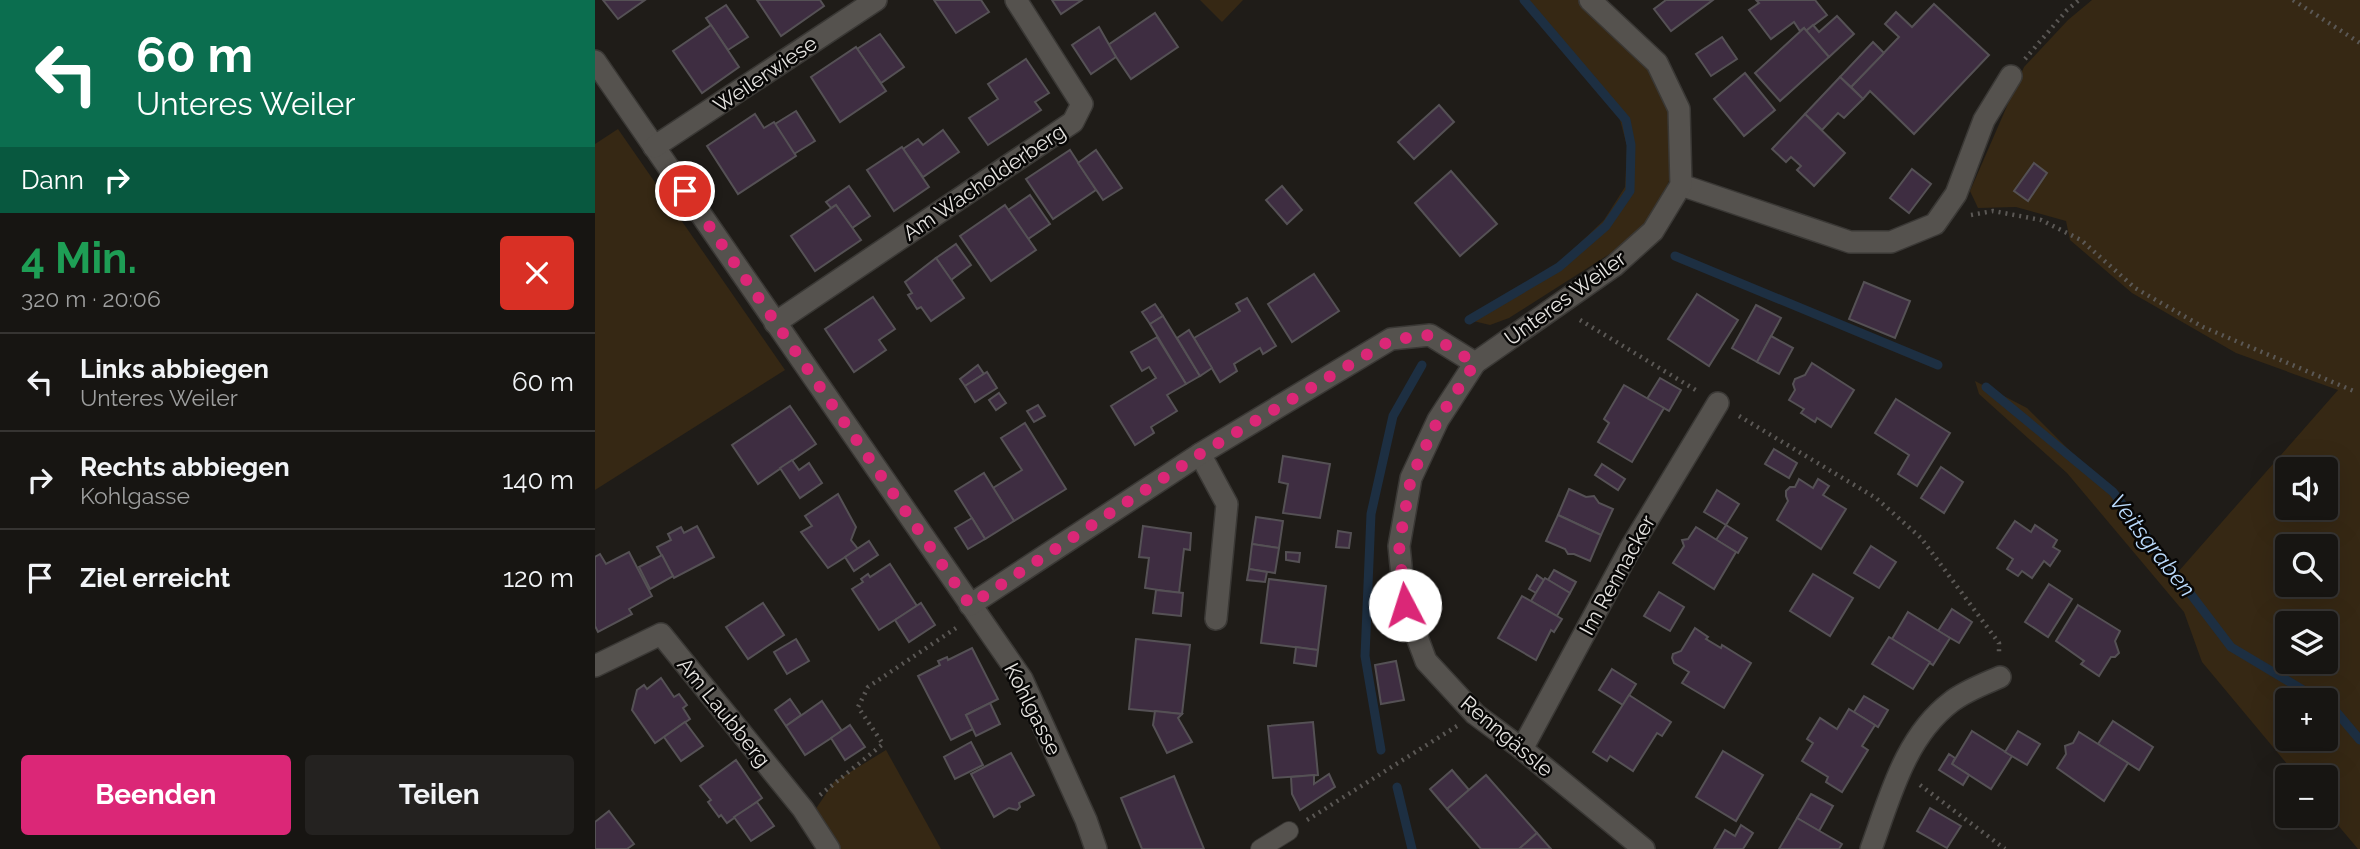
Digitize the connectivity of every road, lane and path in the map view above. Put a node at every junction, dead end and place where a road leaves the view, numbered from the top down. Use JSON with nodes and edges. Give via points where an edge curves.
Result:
{"nodes":[{"id":1,"x":876,"y":0,"type":"edge"},
{"id":2,"x":1016,"y":0,"type":"edge"},
{"id":3,"x":1590,"y":0,"type":"edge"},
{"id":4,"x":2079,"y":0,"type":"edge"},
{"id":5,"x":2293,"y":0,"type":"edge"},
{"id":6,"x":2360,"y":43,"type":"edge"},
{"id":7,"x":595,"y":61,"type":"edge"},
{"id":8,"x":2011,"y":76,"type":"joint"},
{"id":9,"x":654,"y":147,"type":"junction"},
{"id":10,"x":1681,"y":185,"type":"junction"},
{"id":11,"x":1935,"y":223,"type":"junction"},
{"id":12,"x":1556,"y":305,"type":"junction"},
{"id":13,"x":775,"y":323,"type":"junction"},
{"id":14,"x":1475,"y":363,"type":"junction"},
{"id":15,"x":2356,"y":392,"type":"dead end"},
{"id":16,"x":1718,"y":403,"type":"junction"},
{"id":17,"x":1200,"y":454,"type":"junction"},
{"id":18,"x":970,"y":605,"type":"junction"},
{"id":19,"x":1216,"y":619,"type":"dead end"},
{"id":20,"x":595,"y":666,"type":"edge"},
{"id":21,"x":2000,"y":677,"type":"joint"},
{"id":22,"x":1475,"y":714,"type":"junction"},
{"id":23,"x":1522,"y":749,"type":"junction"},
{"id":24,"x":1900,"y":770,"type":"junction"},
{"id":25,"x":803,"y":809,"type":"junction"},
{"id":26,"x":1289,"y":831,"type":"joint"},
{"id":27,"x":829,"y":849,"type":"edge"},
{"id":28,"x":1096,"y":849,"type":"edge"},
{"id":29,"x":1260,"y":849,"type":"edge"},
{"id":30,"x":1644,"y":849,"type":"edge"},
{"id":31,"x":1871,"y":849,"type":"edge"},
{"id":32,"x":2005,"y":849,"type":"edge"}],
"edges":[{"from":1,"to":9,"type":"street","name":"Weilerwiese"},
{"from":2,"to":13,"type":"street","name":"Am Wacholderberg","via":[[1082,104],[1073,122]]},
{"from":3,"to":10,"type":"street","via":[[1657,63],[1679,109]]},
{"from":4,"to":8,"type":"path"},
{"from":5,"to":6,"type":"path"},
{"from":7,"to":9,"type":"street","name":"Kohlgasse"},
{"from":8,"to":11,"type":"street","via":[[1984,120],[1956,194]]},
{"from":9,"to":13,"type":"street","name":"Kohlgasse"},
{"from":10,"to":11,"type":"street","via":[[1850,242],[1891,242]]},
{"from":10,"to":12,"type":"street","name":"Unteres Weiler","via":[[1653,230],[1614,266]]},
{"from":11,"to":15,"type":"path","via":[[1993,211],[2041,220],[2081,240],[2135,288],[2203,327]]},
{"from":12,"to":14,"type":"street","name":"Unteres Weiler"},
{"from":12,"to":16,"type":"path"},
{"from":13,"to":18,"type":"street","name":"Kohlgasse"},
{"from":14,"to":17,"type":"street","via":[[1430,335],[1391,340]]},
{"from":14,"to":22,"type":"street","name":"Renngässle","via":[[1438,420],[1411,478],[1399,545],[1405,605],[1426,661]]},
{"from":16,"to":21,"type":"path","via":[[1876,498],[1921,538],[1999,643]]},
{"from":16,"to":23,"type":"street","name":"Im Rennacker","via":[[1630,549]]},
{"from":17,"to":18,"type":"street"},
{"from":17,"to":19,"type":"street","via":[[1227,504]]},
{"from":18,"to":25,"type":"path","via":[[963,624],[868,687],[858,707],[883,744]]},
{"from":18,"to":28,"type":"street","name":"Kohlgasse","via":[[1022,679]]},
{"from":20,"to":25,"type":"street","name":"Am Laubberg","via":[[661,634]]},
{"from":21,"to":24,"type":"street","via":[[1951,701],[1920,734]]},
{"from":22,"to":23,"type":"street","name":"Renngässle"},
{"from":22,"to":26,"type":"path"},
{"from":23,"to":30,"type":"street","name":"Renngässle"},
{"from":24,"to":31,"type":"street"},
{"from":24,"to":32,"type":"path"},
{"from":25,"to":27,"type":"street","name":"Am Laubberg"},
{"from":26,"to":29,"type":"lane"}]}
